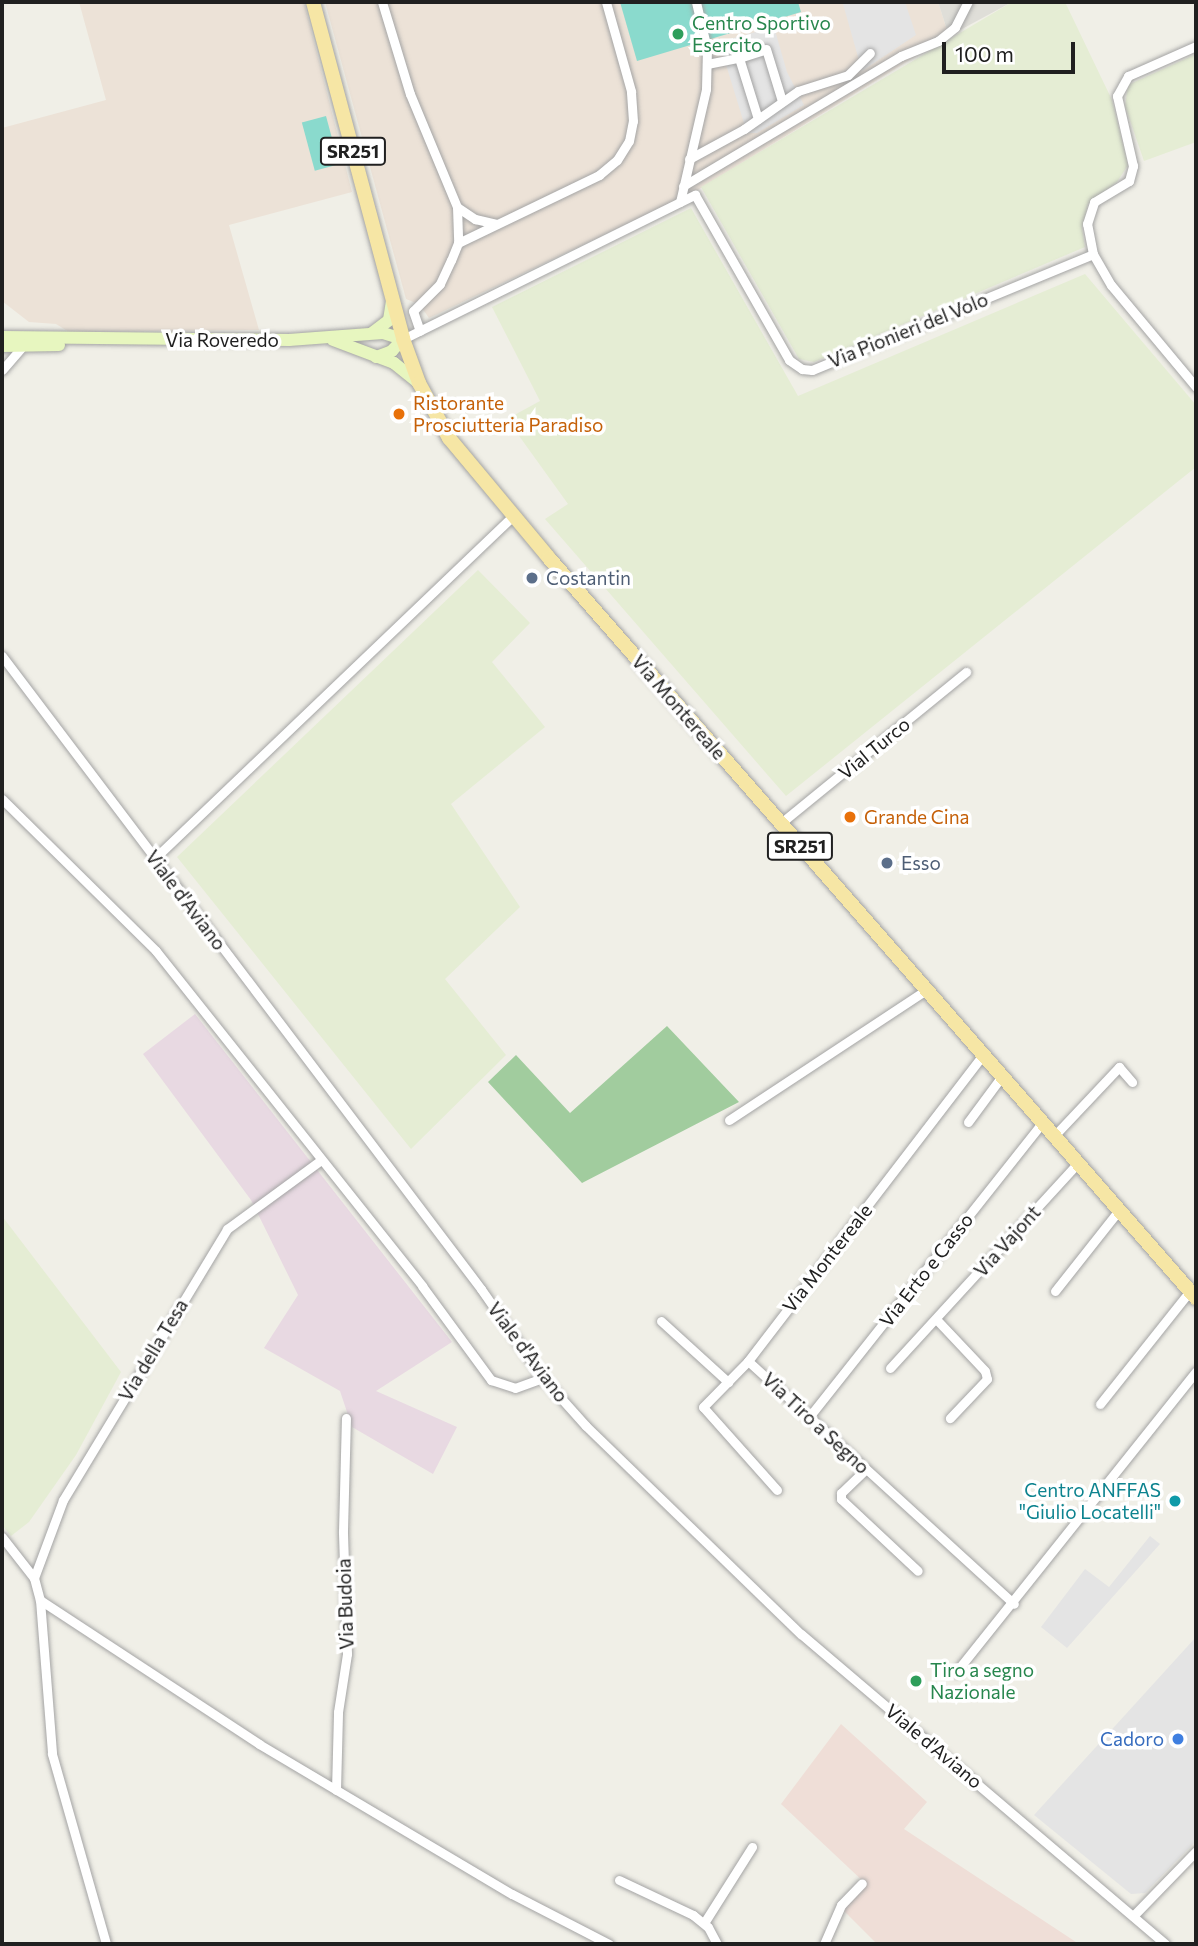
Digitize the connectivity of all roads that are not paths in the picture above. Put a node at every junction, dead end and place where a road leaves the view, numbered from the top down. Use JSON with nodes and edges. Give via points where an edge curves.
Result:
{"nodes":[{"id":1,"x":313,"y":2,"type":"edge"},
{"id":2,"x":382,"y":2,"type":"edge"},
{"id":3,"x":606,"y":2,"type":"edge"},
{"id":4,"x":695,"y":2,"type":"edge"},
{"id":5,"x":968,"y":2,"type":"edge"},
{"id":6,"x":1196,"y":46,"type":"edge"},
{"id":7,"x":870,"y":53,"type":"dead end"},
{"id":8,"x":739,"y":58,"type":"junction"},
{"id":9,"x":707,"y":64,"type":"junction"},
{"id":10,"x":782,"y":101,"type":"junction"},
{"id":11,"x":758,"y":119,"type":"junction"},
{"id":12,"x":689,"y":159,"type":"junction"},
{"id":13,"x":683,"y":186,"type":"junction"},
{"id":14,"x":680,"y":202,"type":"junction"},
{"id":15,"x":457,"y":207,"type":"junction"},
{"id":16,"x":496,"y":224,"type":"junction"},
{"id":17,"x":458,"y":243,"type":"junction"},
{"id":18,"x":1093,"y":254,"type":"junction"},
{"id":19,"x":392,"y":300,"type":"junction"},
{"id":20,"x":420,"y":331,"type":"junction"},
{"id":21,"x":371,"y":334,"type":"junction"},
{"id":22,"x":2,"y":337,"type":"edge"},
{"id":23,"x":329,"y":339,"type":"junction"},
{"id":24,"x":115,"y":340,"type":"junction"},
{"id":25,"x":402,"y":340,"type":"junction"},
{"id":26,"x":23,"y":346,"type":"junction"},
{"id":27,"x":2,"y":349,"type":"edge"},
{"id":28,"x":376,"y":357,"type":"junction"},
{"id":29,"x":2,"y":369,"type":"edge"},
{"id":30,"x":419,"y":383,"type":"junction"},
{"id":31,"x":1196,"y":387,"type":"edge"},
{"id":32,"x":513,"y":516,"type":"junction"},
{"id":33,"x":2,"y":656,"type":"edge"},
{"id":34,"x":967,"y":672,"type":"dead end"},
{"id":35,"x":2,"y":799,"type":"edge"},
{"id":36,"x":781,"y":823,"type":"junction"},
{"id":37,"x":155,"y":858,"type":"junction"},
{"id":38,"x":926,"y":990,"type":"junction"},
{"id":39,"x":983,"y":1055,"type":"junction"},
{"id":40,"x":1002,"y":1076,"type":"junction"},
{"id":41,"x":1132,"y":1082,"type":"dead end"},
{"id":42,"x":729,"y":1120,"type":"dead end"},
{"id":43,"x":968,"y":1122,"type":"dead end"},
{"id":44,"x":1043,"y":1122,"type":"junction"},
{"id":45,"x":1054,"y":1136,"type":"junction"},
{"id":46,"x":321,"y":1160,"type":"junction"},
{"id":47,"x":1078,"y":1163,"type":"junction"},
{"id":48,"x":1119,"y":1210,"type":"junction"},
{"id":49,"x":1055,"y":1292,"type":"dead end"},
{"id":50,"x":1193,"y":1295,"type":"edge"},
{"id":51,"x":936,"y":1319,"type":"junction"},
{"id":52,"x":661,"y":1321,"type":"dead end"},
{"id":53,"x":748,"y":1361,"type":"junction"},
{"id":54,"x":890,"y":1368,"type":"dead end"},
{"id":55,"x":1196,"y":1371,"type":"edge"},
{"id":56,"x":543,"y":1378,"type":"junction"},
{"id":57,"x":728,"y":1381,"type":"junction"},
{"id":58,"x":1100,"y":1404,"type":"dead end"},
{"id":59,"x":809,"y":1417,"type":"junction"},
{"id":60,"x":346,"y":1418,"type":"dead end"},
{"id":61,"x":950,"y":1418,"type":"dead end"},
{"id":62,"x":866,"y":1469,"type":"junction"},
{"id":63,"x":778,"y":1490,"type":"dead end"},
{"id":64,"x":2,"y":1537,"type":"edge"},
{"id":65,"x":918,"y":1571,"type":"dead end"},
{"id":66,"x":34,"y":1578,"type":"junction"},
{"id":67,"x":40,"y":1600,"type":"junction"},
{"id":68,"x":1014,"y":1604,"type":"junction"},
{"id":69,"x":956,"y":1672,"type":"dead end"},
{"id":70,"x":336,"y":1790,"type":"junction"},
{"id":71,"x":752,"y":1847,"type":"dead end"},
{"id":72,"x":1196,"y":1851,"type":"edge"},
{"id":73,"x":619,"y":1880,"type":"dead end"},
{"id":74,"x":862,"y":1883,"type":"dead end"},
{"id":75,"x":1135,"y":1914,"type":"junction"},
{"id":76,"x":704,"y":1923,"type":"junction"},
{"id":77,"x":106,"y":1944,"type":"edge"},
{"id":78,"x":609,"y":1944,"type":"edge"},
{"id":79,"x":717,"y":1944,"type":"edge"},
{"id":80,"x":824,"y":1944,"type":"edge"},
{"id":81,"x":1165,"y":1944,"type":"edge"}],
"edges":[{"from":1,"to":19,"type":"main road","number":"SR251"},
{"from":2,"to":15,"type":"street","via":[[410,94]]},
{"from":3,"to":16,"type":"street","via":[[631,92],[633,121],[628,142],[617,160],[599,175]]},
{"from":4,"to":9,"type":"street"},
{"from":5,"to":13,"type":"street","via":[[955,27],[938,41],[901,56]]},
{"from":6,"to":18,"type":"street","via":[[1128,76],[1117,96],[1133,166],[1129,181],[1094,202],[1087,223]]},
{"from":7,"to":10,"type":"street","via":[[848,75]]},
{"from":8,"to":9,"type":"street"},
{"from":8,"to":10,"type":"street","via":[[766,49]]},
{"from":8,"to":11,"type":"street"},
{"from":9,"to":12,"type":"street","via":[[703,113]]},
{"from":10,"to":11,"type":"street"},
{"from":11,"to":12,"type":"street"},
{"from":12,"to":13,"type":"street"},
{"from":13,"to":14,"type":"street"},
{"from":14,"to":18,"type":"street","name":"Via Pionieri del Volo","via":[[695,195],[789,360],[802,369],[812,370]]},
{"from":14,"to":20,"type":"street"},
{"from":15,"to":16,"type":"street","via":[[475,219]]},
{"from":15,"to":17,"type":"street"},
{"from":16,"to":17,"type":"street"},
{"from":17,"to":20,"type":"street","via":[[440,284],[413,311]]},
{"from":18,"to":31,"type":"street","via":[[1111,285]]},
{"from":19,"to":21,"type":"main road","via":[[388,320]]},
{"from":19,"to":25,"type":"main road","number":"SR251"},
{"from":20,"to":25,"type":"street"},
{"from":21,"to":23,"type":"main road","name":"Via Roveredo"},
{"from":21,"to":25,"type":"main road","name":"Via Roveredo"},
{"from":22,"to":24,"type":"main road","name":"Via Roveredo"},
{"from":23,"to":24,"type":"main road","name":"Via Roveredo"},
{"from":23,"to":28,"type":"main road","name":"Via Roveredo"},
{"from":24,"to":26,"type":"main road","name":"Via Roveredo"},
{"from":25,"to":28,"type":"main road","via":[[392,351]]},
{"from":25,"to":30,"type":"main road","name":"Via Montereale","number":"SR251"},
{"from":26,"to":27,"type":"main road","name":"Via Roveredo"},
{"from":26,"to":29,"type":"street"},
{"from":27,"to":29,"type":"street"},
{"from":28,"to":30,"type":"main road","name":"Via Roveredo","via":[[407,370]]},
{"from":30,"to":32,"type":"main road","name":"Via Montereale","number":"SR251","via":[[450,438]]},
{"from":32,"to":36,"type":"main road","name":"Via Montereale","number":"SR251"},
{"from":32,"to":37,"type":"street"},
{"from":33,"to":37,"type":"street","name":"Viale d'Aviano"},
{"from":34,"to":36,"type":"street","name":"Vial Turco"},
{"from":35,"to":46,"type":"street","via":[[156,951]]},
{"from":36,"to":38,"type":"main road","name":"Via Montereale","number":"SR251"},
{"from":37,"to":56,"type":"street","name":"Viale d'Aviano","via":[[481,1289]]},
{"from":38,"to":39,"type":"main road","name":"Via Montereale","number":"SR251"},
{"from":38,"to":42,"type":"street"},
{"from":39,"to":40,"type":"main road","name":"Via Montereale","number":"SR251"},
{"from":39,"to":53,"type":"street","name":"Via Montereale"},
{"from":40,"to":43,"type":"street"},
{"from":40,"to":44,"type":"main road","name":"Via Montereale","number":"SR251"},
{"from":41,"to":45,"type":"street","via":[[1119,1067]]},
{"from":44,"to":45,"type":"main road","name":"Via Montereale","number":"SR251"},
{"from":44,"to":59,"type":"street","name":"Via Erto e Casso"},
{"from":45,"to":47,"type":"main road","name":"Via Montereale","number":"SR251"},
{"from":46,"to":56,"type":"street","via":[[491,1380],[515,1388]]},
{"from":46,"to":66,"type":"street","name":"Via della Tesa","via":[[227,1229],[63,1500]]},
{"from":47,"to":48,"type":"main road","name":"Via Montereale","number":"SR251"},
{"from":47,"to":51,"type":"street","name":"Via Vajont"},
{"from":48,"to":49,"type":"street"},
{"from":48,"to":50,"type":"main road","name":"Via Montereale","number":"SR251"},
{"from":50,"to":58,"type":"street","name":"Via Montereale"},
{"from":51,"to":54,"type":"street","name":"Via Vajont"},
{"from":51,"to":61,"type":"street","via":[[985,1371],[987,1379]]},
{"from":52,"to":57,"type":"street"},
{"from":53,"to":57,"type":"street","name":"Via Tiro a Segno"},
{"from":53,"to":59,"type":"street","name":"Via Tiro a Segno"},
{"from":55,"to":68,"type":"street"},
{"from":56,"to":75,"type":"street","name":"Viale d'Aviano","via":[[586,1426],[801,1634]]},
{"from":57,"to":63,"type":"street","name":"Via Tiro a Segno","via":[[703,1407]]},
{"from":59,"to":62,"type":"street","name":"Via Tiro a Segno"},
{"from":60,"to":70,"type":"street","name":"Via Budoia","via":[[347,1654],[338,1712]]},
{"from":62,"to":65,"type":"street","via":[[844,1489],[841,1499]]},
{"from":62,"to":68,"type":"street","name":"Via Tiro a Segno"},
{"from":64,"to":66,"type":"street"},
{"from":66,"to":67,"type":"street"},
{"from":67,"to":70,"type":"street","via":[[118,1655]]},
{"from":67,"to":77,"type":"street","via":[[52,1755]]},
{"from":68,"to":69,"type":"street"},
{"from":70,"to":78,"type":"street","via":[[512,1894]]},
{"from":71,"to":76,"type":"street"},
{"from":72,"to":75,"type":"street"},
{"from":73,"to":76,"type":"street"},
{"from":74,"to":80,"type":"street","via":[[841,1905]]},
{"from":75,"to":81,"type":"street","name":"Viale d'Aviano"},
{"from":76,"to":79,"type":"street"}]}
